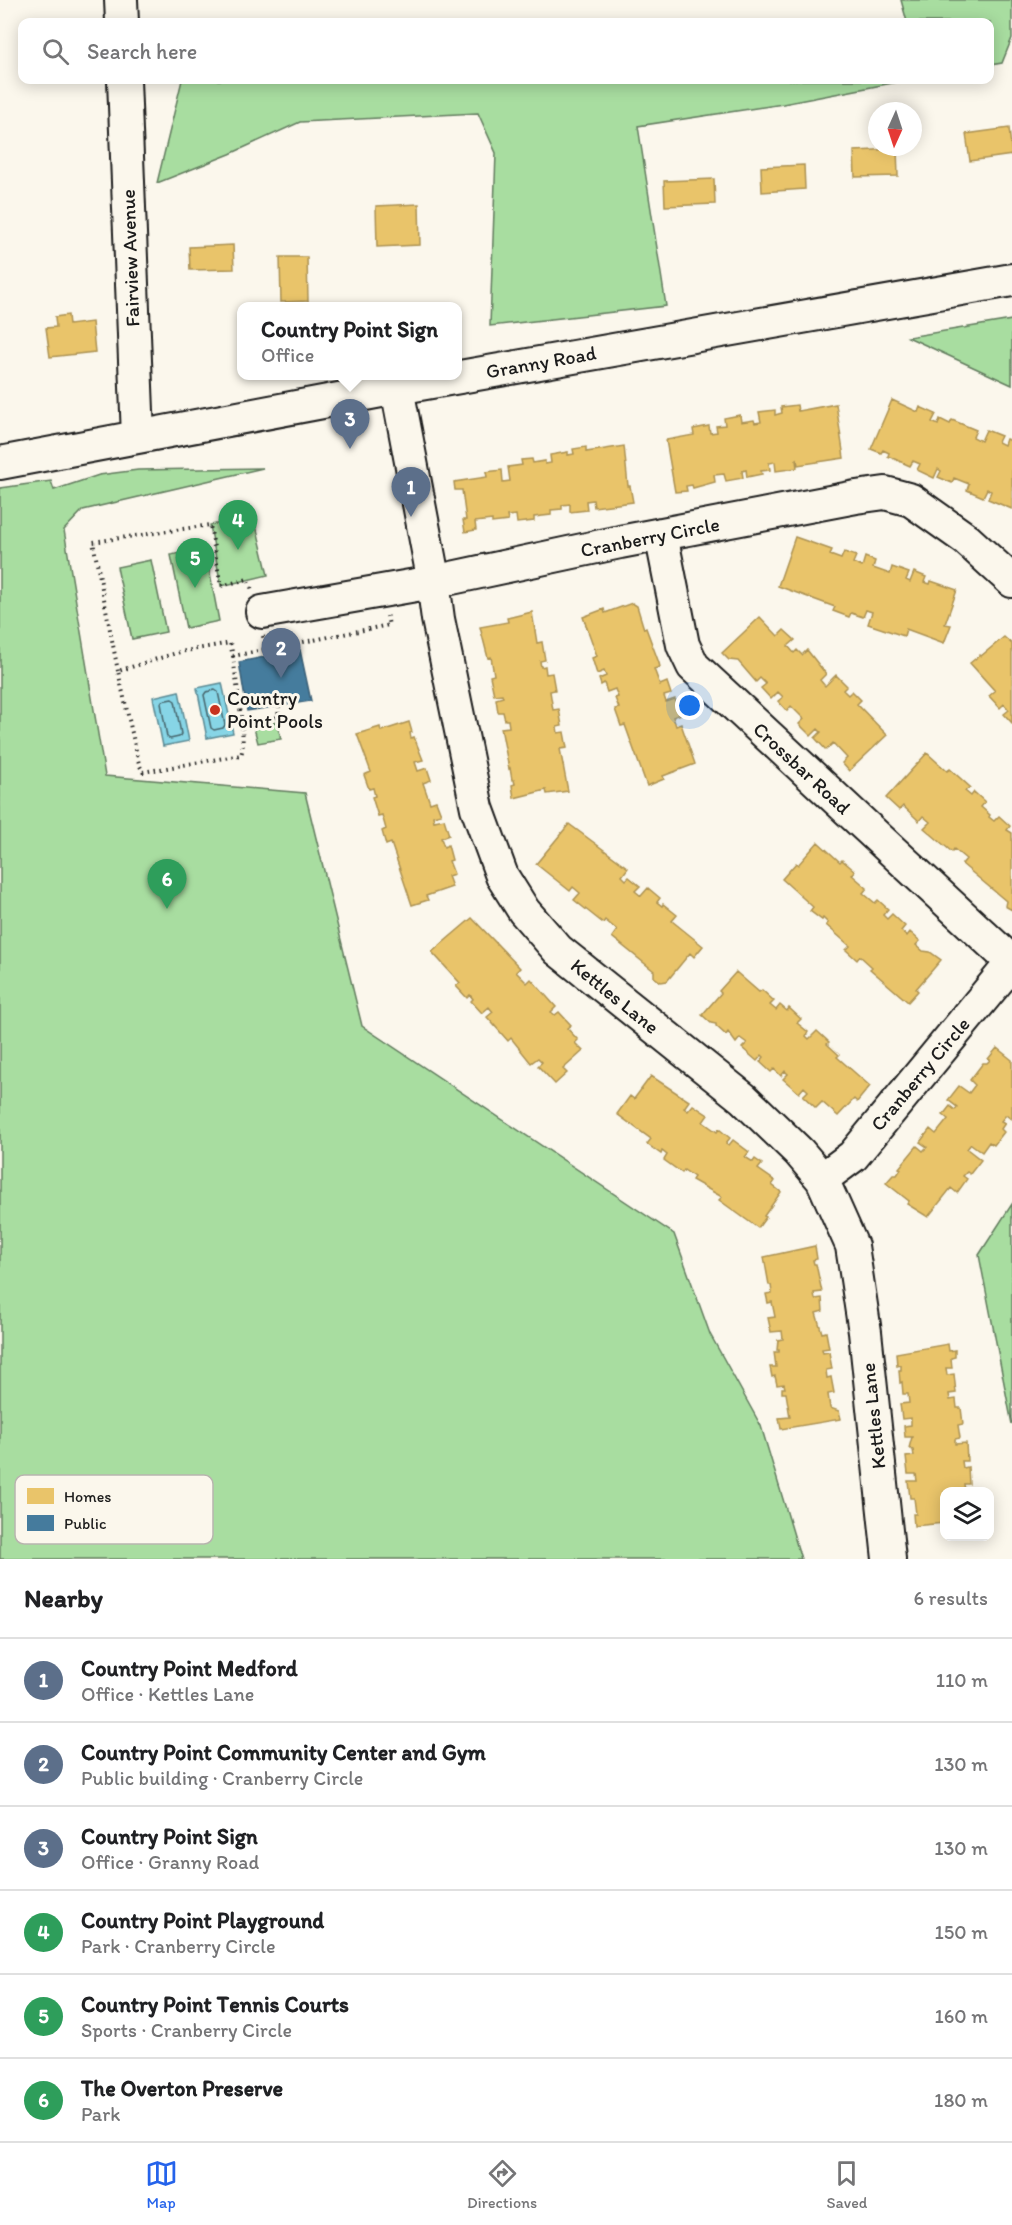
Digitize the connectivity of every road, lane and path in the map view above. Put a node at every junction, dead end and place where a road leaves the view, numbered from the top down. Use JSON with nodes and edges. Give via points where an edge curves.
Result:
{"nodes":[{"id":1,"x":121,"y":0,"type":"edge"},
{"id":2,"x":122,"y":18,"type":"edge"},
{"id":3,"x":124,"y":84,"type":"edge"},
{"id":4,"x":1012,"y":280,"type":"edge"},
{"id":5,"x":462,"y":377,"type":"edge"},
{"id":6,"x":443,"y":380,"type":"edge"},
{"id":7,"x":397,"y":388,"type":"junction"},
{"id":8,"x":138,"y":437,"type":"junction"},
{"id":9,"x":0,"y":463,"type":"edge"},
{"id":10,"x":661,"y":534,"type":"junction"},
{"id":11,"x":249,"y":579,"type":"dead end"},
{"id":12,"x":1012,"y":581,"type":"edge"},
{"id":13,"x":433,"y":582,"type":"junction"},
{"id":14,"x":262,"y":612,"type":"dead end"},
{"id":15,"x":387,"y":612,"type":"dead end"},
{"id":16,"x":233,"y":656,"type":"junction"},
{"id":17,"x":118,"y":671,"type":"junction"},
{"id":18,"x":279,"y":706,"type":"dead end"},
{"id":19,"x":242,"y":728,"type":"junction"},
{"id":20,"x":1012,"y":962,"type":"edge"},
{"id":21,"x":822,"y":1179,"type":"junction"},
{"id":22,"x":889,"y":1559,"type":"edge"}],
"edges":[{"from":1,"to":2,"type":"street"},
{"from":3,"to":8,"type":"street","name":"Fairview Avenue"},
{"from":4,"to":5,"type":"street","name":"Granny Road"},
{"from":6,"to":7,"type":"street","name":"Granny Road"},
{"from":7,"to":8,"type":"street","name":"Granny Road"},
{"from":7,"to":13,"type":"street","name":"Kettles Lane"},
{"from":8,"to":9,"type":"street","name":"Granny Road"},
{"from":10,"to":12,"type":"street","name":"Cranberry Circle","via":[[885,493],[911,500],[966,539]]},
{"from":10,"to":13,"type":"street","name":"Cranberry Circle"},
{"from":10,"to":20,"type":"street","name":"Crossbar Road","via":[[682,645],[693,666]]},
{"from":11,"to":17,"type":"path","via":[[221,586],[210,525],[93,542]]},
{"from":13,"to":14,"type":"street","name":"Cranberry Circle"},
{"from":13,"to":21,"type":"street","name":"Kettles Lane","via":[[477,808],[502,876],[524,911],[558,950],[743,1098]]},
{"from":15,"to":16,"type":"path","via":[[389,625]]},
{"from":16,"to":17,"type":"path","via":[[230,643],[180,652]]},
{"from":16,"to":19,"type":"path"},
{"from":17,"to":19,"type":"path","via":[[143,772],[241,755]]},
{"from":18,"to":19,"type":"path","via":[[278,717]]},
{"from":20,"to":21,"type":"street","name":"Cranberry Circle","via":[[853,1156]]},
{"from":21,"to":22,"type":"street","name":"Kettles Lane","via":[[852,1246]]}]}
